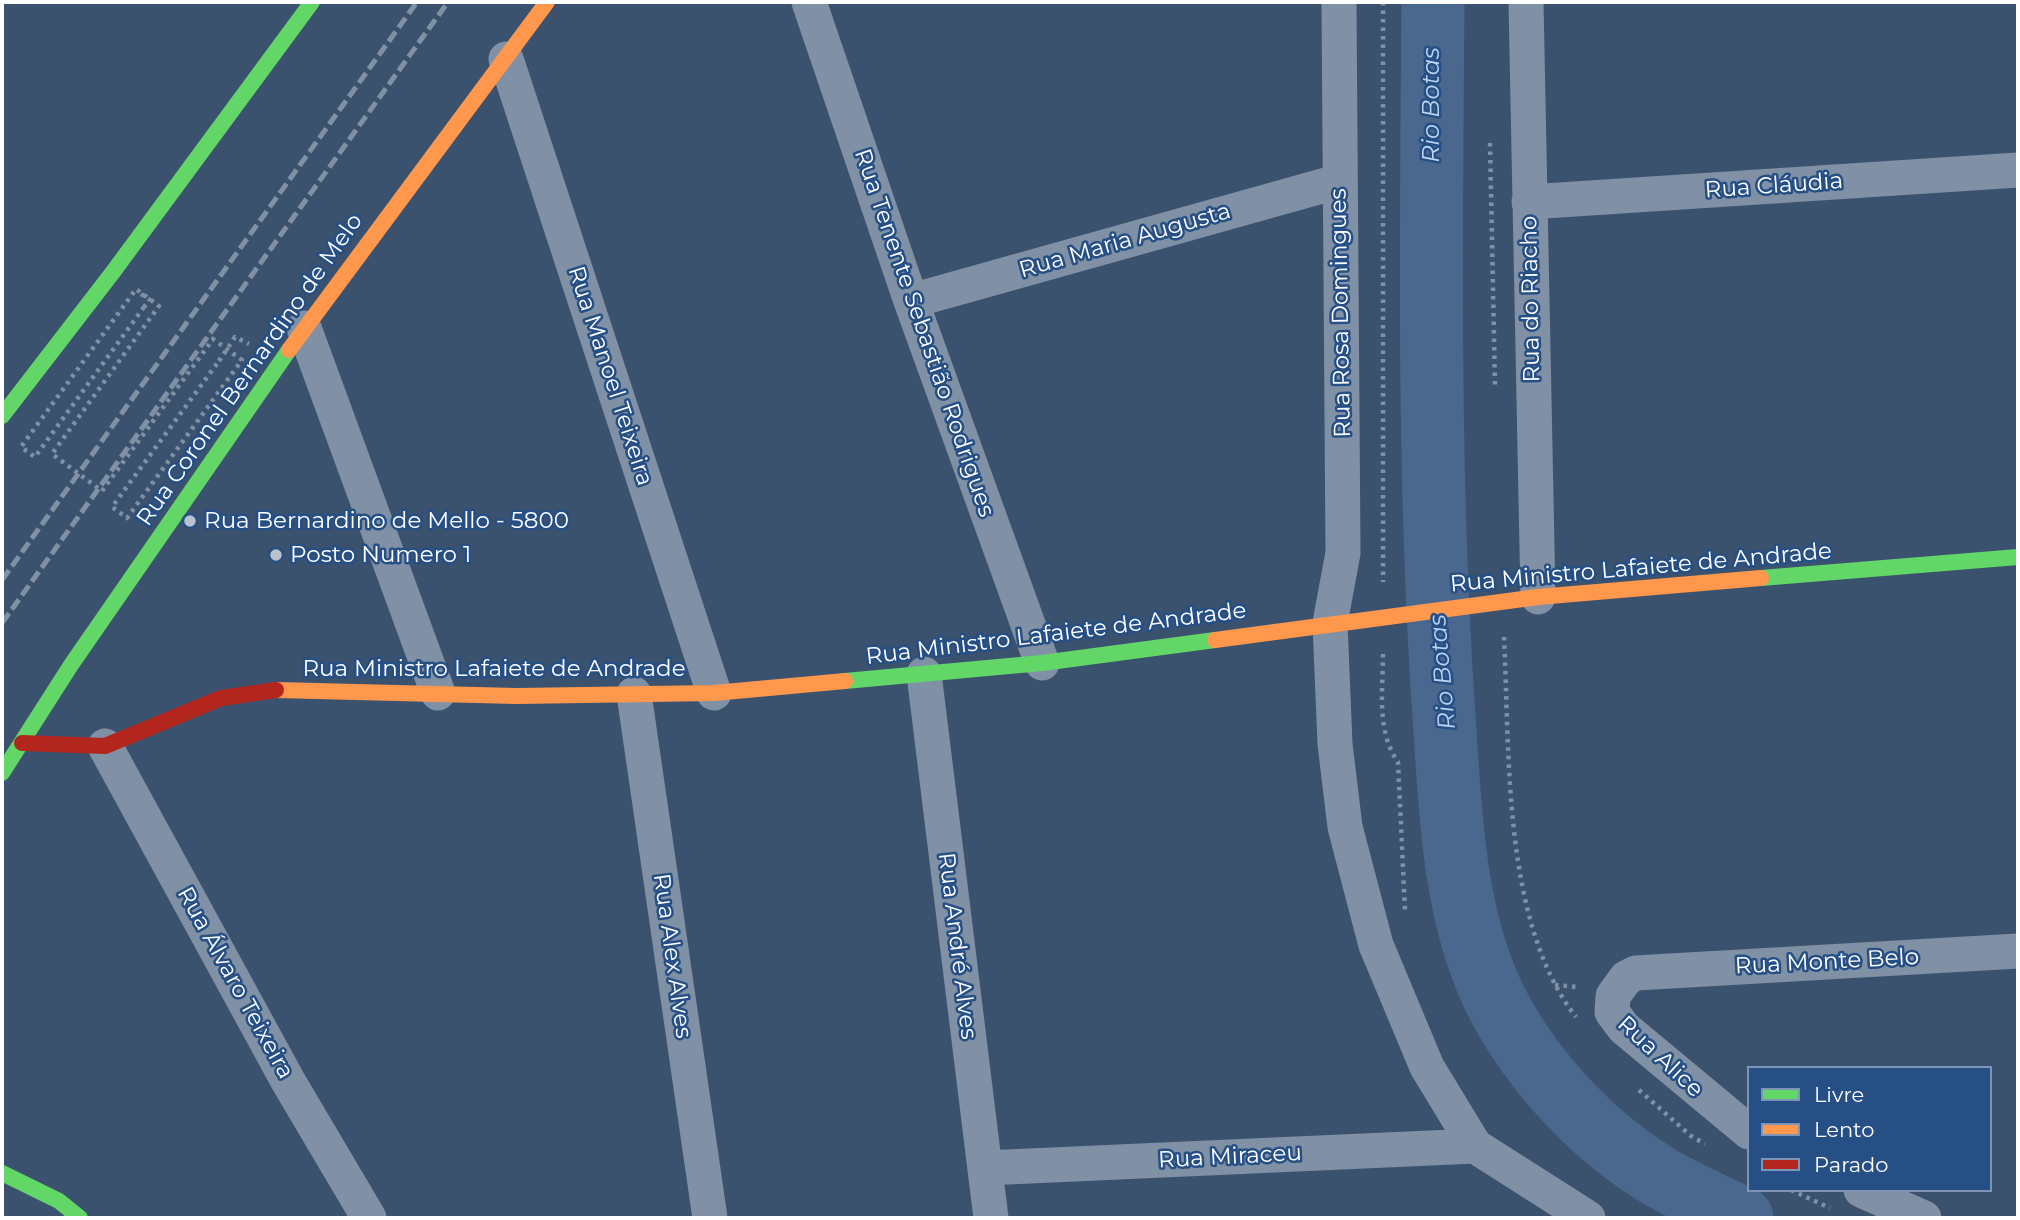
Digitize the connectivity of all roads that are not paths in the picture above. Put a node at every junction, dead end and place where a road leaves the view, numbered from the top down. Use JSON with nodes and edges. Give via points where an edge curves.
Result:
{"nodes":[{"id":1,"x":312,"y":2,"type":"edge"},
{"id":2,"x":547,"y":2,"type":"edge"},
{"id":3,"x":809,"y":2,"type":"edge"},
{"id":4,"x":1339,"y":2,"type":"edge"},
{"id":5,"x":1526,"y":2,"type":"edge"},
{"id":6,"x":506,"y":59,"type":"junction"},
{"id":7,"x":2018,"y":170,"type":"edge"},
{"id":8,"x":1340,"y":181,"type":"junction"},
{"id":9,"x":1529,"y":202,"type":"junction"},
{"id":10,"x":911,"y":301,"type":"junction"},
{"id":11,"x":304,"y":328,"type":"junction"},
{"id":12,"x":4,"y":414,"type":"edge"},
{"id":13,"x":2,"y":432,"type":"edge"},
{"id":14,"x":2018,"y":557,"type":"edge"},
{"id":15,"x":1538,"y":597,"type":"junction"},
{"id":16,"x":1330,"y":623,"type":"junction"},
{"id":17,"x":1042,"y":663,"type":"junction"},
{"id":18,"x":923,"y":674,"type":"junction"},
{"id":19,"x":438,"y":693,"type":"junction"},
{"id":20,"x":713,"y":693,"type":"junction"},
{"id":21,"x":634,"y":694,"type":"junction"},
{"id":22,"x":22,"y":743,"type":"junction"},
{"id":23,"x":105,"y":746,"type":"junction"},
{"id":24,"x":2,"y":773,"type":"edge"},
{"id":25,"x":2018,"y":951,"type":"edge"},
{"id":26,"x":1636,"y":973,"type":"joint"},
{"id":27,"x":1747,"y":1130,"type":"edge"},
{"id":28,"x":1475,"y":1146,"type":"junction"},
{"id":29,"x":985,"y":1168,"type":"junction"},
{"id":30,"x":2,"y":1173,"type":"edge"},
{"id":31,"x":1851,"y":1201,"type":"edge"},
{"id":32,"x":80,"y":1218,"type":"edge"},
{"id":33,"x":369,"y":1218,"type":"edge"},
{"id":34,"x":710,"y":1218,"type":"edge"},
{"id":35,"x":991,"y":1218,"type":"edge"},
{"id":36,"x":1588,"y":1218,"type":"edge"},
{"id":37,"x":1924,"y":1218,"type":"edge"}],
"edges":[{"from":1,"to":12,"type":"street"},
{"from":2,"to":6,"type":"street","name":"Rua Coronel Bernardino de Melo"},
{"from":3,"to":10,"type":"street","name":"Rua Tenente Sebastião Rodrigues"},
{"from":4,"to":8,"type":"street","name":"Rua Rosa Domingues"},
{"from":5,"to":9,"type":"street","name":"Rua do Riacho"},
{"from":6,"to":11,"type":"street","name":"Rua Coronel Bernardino de Melo"},
{"from":6,"to":20,"type":"street","name":"Rua Manoel Teixeira"},
{"from":7,"to":9,"type":"street","name":"Rua Cláudia"},
{"from":8,"to":10,"type":"street","name":"Rua Maria Augusta"},
{"from":8,"to":16,"type":"street","name":"Rua Rosa Domingues","via":[[1343,553]]},
{"from":9,"to":15,"type":"street","name":"Rua do Riacho"},
{"from":10,"to":17,"type":"street","name":"Rua Tenente Sebastião Rodrigues"},
{"from":11,"to":19,"type":"street"},
{"from":11,"to":22,"type":"street","name":"Rua Coronel Bernardino de Melo","via":[[78,654]]},
{"from":12,"to":13,"type":"street"},
{"from":14,"to":15,"type":"street","name":"Rua Ministro Lafaiete de Andrade"},
{"from":15,"to":16,"type":"street","name":"Rua Ministro Lafaiete de Andrade"},
{"from":16,"to":17,"type":"street","name":"Rua Ministro Lafaiete de Andrade"},
{"from":16,"to":28,"type":"street","name":"Rua Rosa Domingues","via":[[1335,744],[1345,827],[1376,945],[1427,1068]]},
{"from":17,"to":18,"type":"street","name":"Rua Ministro Lafaiete de Andrade"},
{"from":18,"to":20,"type":"street","name":"Rua Ministro Lafaiete de Andrade"},
{"from":18,"to":29,"type":"street","name":"Rua André Alves"},
{"from":19,"to":21,"type":"street","name":"Rua Ministro Lafaiete de Andrade"},
{"from":19,"to":23,"type":"street","name":"Rua Ministro Lafaiete de Andrade","via":[[262,690],[221,698]]},
{"from":20,"to":21,"type":"street","name":"Rua Ministro Lafaiete de Andrade"},
{"from":21,"to":34,"type":"street","name":"Rua Alex Alves"},
{"from":22,"to":23,"type":"street","name":"Rua Ministro Lafaiete de Andrade"},
{"from":22,"to":24,"type":"street","name":"Rua Coronel Bernardino de Melo"},
{"from":23,"to":33,"type":"street","name":"Rua Álvaro Teixeira","via":[[288,1081]]},
{"from":25,"to":26,"type":"street","name":"Rua Monte Belo"},
{"from":26,"to":27,"type":"street","name":"Rua Alice","via":[[1615,989],[1615,1018],[1663,1064]]},
{"from":28,"to":29,"type":"street","name":"Rua Miraceu"},
{"from":28,"to":36,"type":"street"},
{"from":29,"to":35,"type":"street","name":"Rua André Alves"},
{"from":30,"to":32,"type":"street","via":[[59,1201]]},
{"from":31,"to":37,"type":"street"}]}
